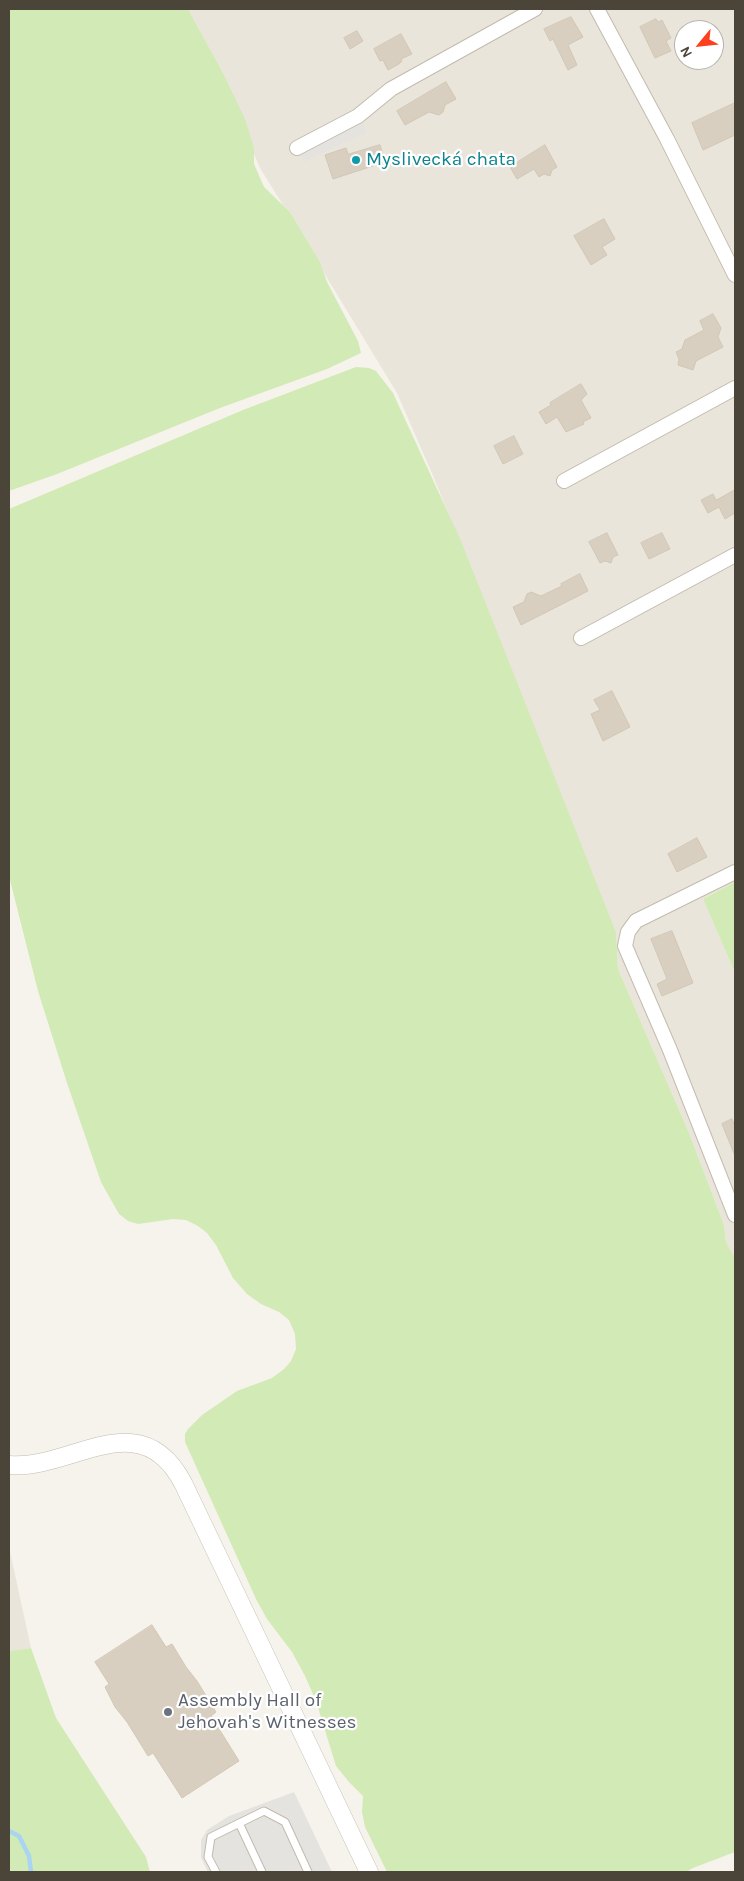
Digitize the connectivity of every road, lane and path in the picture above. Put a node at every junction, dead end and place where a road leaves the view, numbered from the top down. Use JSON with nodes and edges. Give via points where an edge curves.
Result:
{"nodes":[{"id":1,"x":535,"y":9,"type":"edge"},
{"id":2,"x":597,"y":9,"type":"edge"},
{"id":3,"x":297,"y":148,"type":"dead end"},
{"id":4,"x":735,"y":275,"type":"edge"},
{"id":5,"x":735,"y":388,"type":"edge"},
{"id":6,"x":564,"y":481,"type":"dead end"},
{"id":7,"x":735,"y":555,"type":"edge"},
{"id":8,"x":582,"y":638,"type":"dead end"},
{"id":9,"x":735,"y":872,"type":"edge"},
{"id":10,"x":735,"y":1214,"type":"edge"},
{"id":11,"x":9,"y":1464,"type":"edge"},
{"id":12,"x":239,"y":1823,"type":"junction"},
{"id":13,"x":216,"y":1872,"type":"edge"},
{"id":14,"x":262,"y":1872,"type":"edge"},
{"id":15,"x":308,"y":1872,"type":"edge"},
{"id":16,"x":369,"y":1872,"type":"edge"}],
"edges":[{"from":1,"to":3,"type":"street","via":[[391,89],[358,116]]},
{"from":2,"to":4,"type":"street"},
{"from":5,"to":6,"type":"street"},
{"from":7,"to":8,"type":"street"},
{"from":9,"to":10,"type":"street","via":[[636,921],[628,932],[625,946]]},
{"from":11,"to":16,"type":"street","via":[[28,1465],[115,1442],[143,1446],[173,1466]]},
{"from":12,"to":13,"type":"lane","via":[[211,1837],[208,1857]]},
{"from":12,"to":14,"type":"lane"},
{"from":12,"to":15,"type":"lane","via":[[264,1811],[285,1822]]}]}
